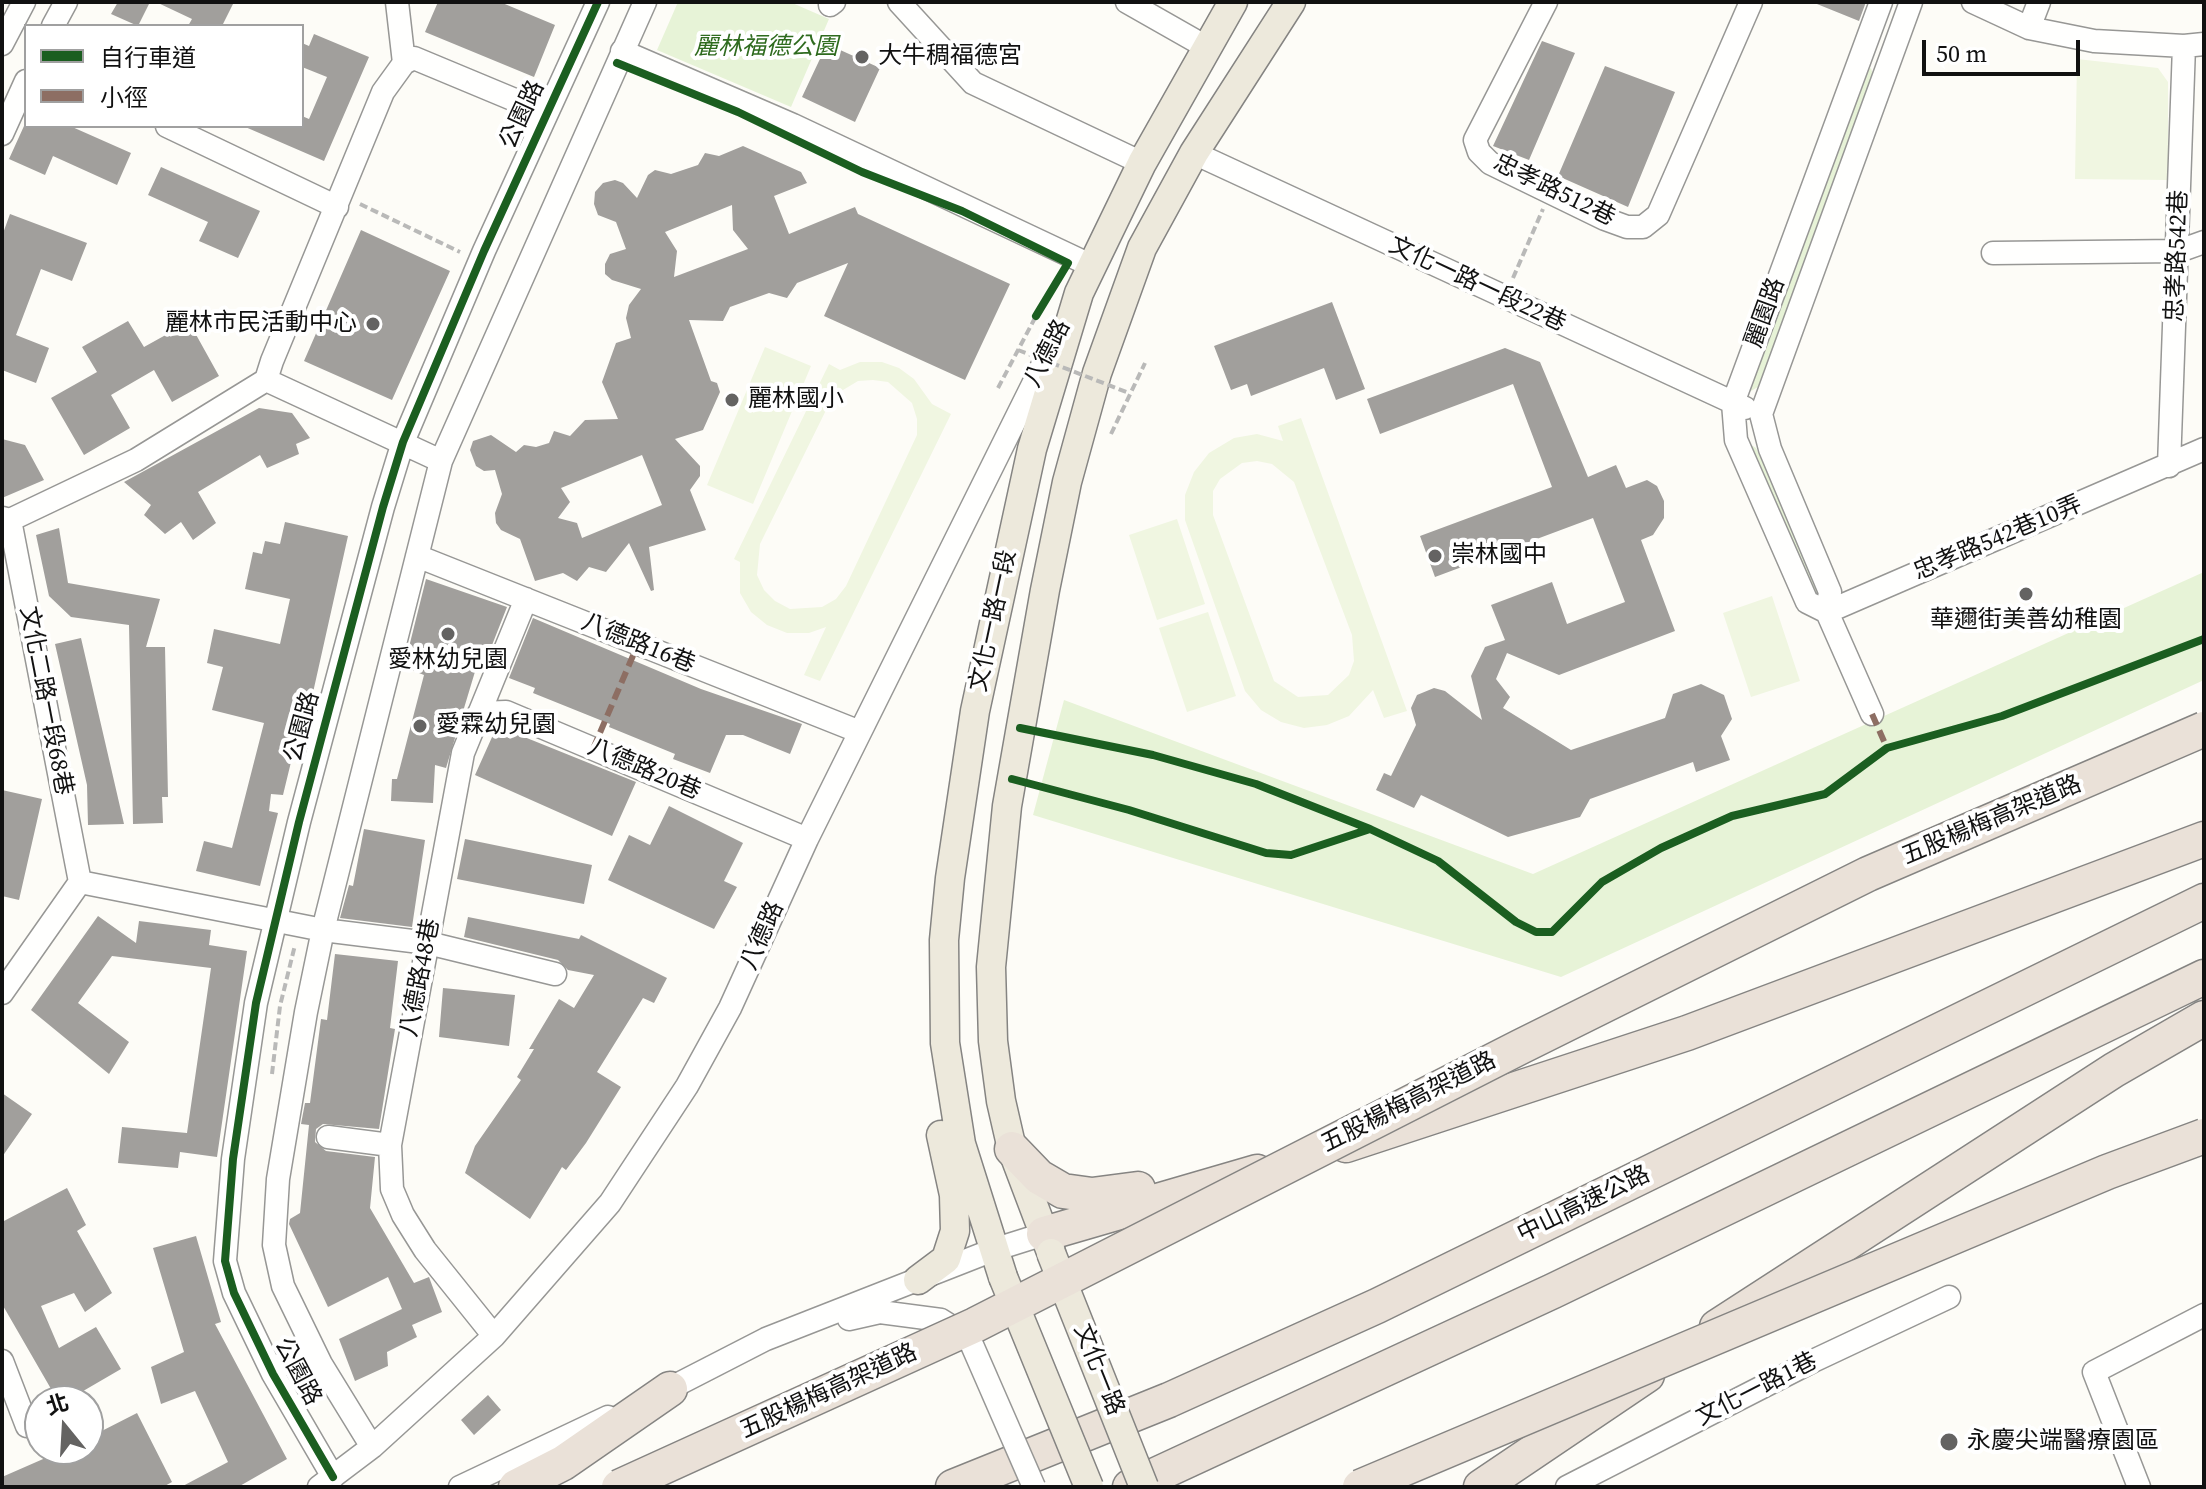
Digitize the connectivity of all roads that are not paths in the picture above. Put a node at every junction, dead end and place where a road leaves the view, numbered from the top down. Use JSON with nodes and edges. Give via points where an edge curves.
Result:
{"nodes":[{"id":1,"x":66,"y":2,"type":"edge"},
{"id":2,"x":397,"y":2,"type":"edge"},
{"id":3,"x":598,"y":2,"type":"edge"},
{"id":4,"x":645,"y":2,"type":"edge"},
{"id":5,"x":899,"y":2,"type":"edge"},
{"id":6,"x":1127,"y":2,"type":"edge"},
{"id":7,"x":1233,"y":2,"type":"edge"},
{"id":8,"x":1291,"y":2,"type":"edge"},
{"id":9,"x":1546,"y":2,"type":"edge"},
{"id":10,"x":1751,"y":2,"type":"edge"},
{"id":11,"x":1881,"y":2,"type":"edge"},
{"id":12,"x":1911,"y":2,"type":"edge"},
{"id":13,"x":1973,"y":2,"type":"edge"},
{"id":14,"x":2039,"y":2,"type":"edge"},
{"id":15,"x":13,"y":11,"type":"edge"},
{"id":16,"x":54,"y":24,"type":"edge"},
{"id":17,"x":2029,"y":28,"type":"junction"},
{"id":18,"x":2,"y":44,"type":"edge"},
{"id":19,"x":2194,"y":45,"type":"edge"},
{"id":20,"x":1208,"y":48,"type":"junction"},
{"id":21,"x":622,"y":51,"type":"junction"},
{"id":22,"x":404,"y":63,"type":"junction"},
{"id":23,"x":24,"y":85,"type":"edge"},
{"id":24,"x":546,"y":113,"type":"junction"},
{"id":25,"x":171,"y":128,"type":"edge"},
{"id":26,"x":2,"y":134,"type":"edge"},
{"id":27,"x":1194,"y":153,"type":"junction"},
{"id":28,"x":1142,"y":163,"type":"junction"},
{"id":29,"x":337,"y":207,"type":"junction"},
{"id":30,"x":2204,"y":242,"type":"edge"},
{"id":31,"x":2179,"y":251,"type":"junction"},
{"id":32,"x":1993,"y":253,"type":"dead end"},
{"id":33,"x":1090,"y":265,"type":"junction"},
{"id":34,"x":1079,"y":293,"type":"junction"},
{"id":35,"x":266,"y":380,"type":"junction"},
{"id":36,"x":1733,"y":403,"type":"junction"},
{"id":37,"x":1761,"y":414,"type":"junction"},
{"id":38,"x":403,"y":442,"type":"junction"},
{"id":39,"x":2204,"y":449,"type":"edge"},
{"id":40,"x":441,"y":461,"type":"junction"},
{"id":41,"x":2169,"y":466,"type":"junction"},
{"id":42,"x":6,"y":519,"type":"edge"},
{"id":43,"x":417,"y":556,"type":"junction"},
{"id":44,"x":526,"y":599,"type":"junction"},
{"id":45,"x":1827,"y":612,"type":"junction"},
{"id":46,"x":479,"y":713,"type":"junction"},
{"id":47,"x":1872,"y":714,"type":"dead end"},
{"id":48,"x":2204,"y":729,"type":"edge"},
{"id":49,"x":860,"y":732,"type":"junction"},
{"id":50,"x":807,"y":839,"type":"junction"},
{"id":51,"x":2204,"y":839,"type":"edge"},
{"id":52,"x":80,"y":882,"type":"junction"},
{"id":53,"x":2204,"y":901,"type":"edge"},
{"id":54,"x":276,"y":920,"type":"junction"},
{"id":55,"x":323,"y":930,"type":"junction"},
{"id":56,"x":428,"y":943,"type":"junction"},
{"id":57,"x":555,"y":974,"type":"dead end"},
{"id":58,"x":2204,"y":977,"type":"edge"},
{"id":59,"x":2,"y":993,"type":"edge"},
{"id":60,"x":943,"y":1003,"type":"junction"},
{"id":61,"x":2204,"y":1018,"type":"edge"},
{"id":62,"x":1396,"y":1131,"type":"junction"},
{"id":63,"x":2204,"y":1136,"type":"edge"},
{"id":64,"x":328,"y":1137,"type":"dead end"},
{"id":65,"x":390,"y":1145,"type":"junction"},
{"id":66,"x":1012,"y":1149,"type":"junction"},
{"id":67,"x":1047,"y":1244,"type":"junction"},
{"id":68,"x":993,"y":1250,"type":"junction"},
{"id":69,"x":918,"y":1280,"type":"junction"},
{"id":70,"x":1949,"y":1297,"type":"dead end"},
{"id":71,"x":2204,"y":1315,"type":"edge"},
{"id":72,"x":494,"y":1336,"type":"junction"},
{"id":73,"x":766,"y":1339,"type":"junction"},
{"id":74,"x":314,"y":1350,"type":"junction"},
{"id":75,"x":2,"y":1361,"type":"edge"},
{"id":76,"x":271,"y":1369,"type":"junction"},
{"id":77,"x":670,"y":1389,"type":"junction"},
{"id":78,"x":24,"y":1418,"type":"edge"},
{"id":79,"x":372,"y":1447,"type":"junction"},
{"id":80,"x":326,"y":1482,"type":"edge"},
{"id":81,"x":460,"y":1487,"type":"edge"},
{"id":82,"x":516,"y":1487,"type":"edge"},
{"id":83,"x":619,"y":1487,"type":"edge"},
{"id":84,"x":953,"y":1487,"type":"edge"},
{"id":85,"x":1034,"y":1487,"type":"edge"},
{"id":86,"x":1089,"y":1487,"type":"edge"},
{"id":87,"x":1130,"y":1487,"type":"edge"},
{"id":88,"x":1144,"y":1487,"type":"edge"},
{"id":89,"x":1360,"y":1487,"type":"edge"},
{"id":90,"x":1481,"y":1487,"type":"edge"},
{"id":91,"x":1567,"y":1487,"type":"edge"},
{"id":92,"x":2139,"y":1487,"type":"edge"}],
"edges":[{"from":1,"to":16,"type":"street"},
{"from":2,"to":22,"type":"street"},
{"from":3,"to":24,"type":"street","name":"公園路"},
{"from":4,"to":21,"type":"street","name":"公園路"},
{"from":5,"to":28,"type":"street","via":[[973,83]]},
{"from":6,"to":20,"type":"street"},
{"from":7,"to":20,"type":"main road","name":"文化一路一段"},
{"from":8,"to":27,"type":"main road","name":"文化一路一段"},
{"from":9,"to":10,"type":"street","name":"忠孝路512巷","via":[[1475,140],[1479,152],[1490,163],[1627,227],[1643,227],[1658,215]]},
{"from":11,"to":36,"type":"street","name":"麗園路"},
{"from":12,"to":37,"type":"street","name":"麗園路"},
{"from":13,"to":17,"type":"street"},
{"from":14,"to":17,"type":"street"},
{"from":15,"to":18,"type":"street"},
{"from":17,"to":19,"type":"street","via":[[2094,41]]},
{"from":19,"to":31,"type":"street","name":"忠孝路542巷"},
{"from":20,"to":28,"type":"main road","name":"文化一路一段"},
{"from":21,"to":33,"type":"street"},
{"from":21,"to":40,"type":"street","name":"公園路"},
{"from":22,"to":24,"type":"street","via":[[414,58]]},
{"from":22,"to":29,"type":"street","via":[[383,92]]},
{"from":23,"to":26,"type":"street"},
{"from":24,"to":38,"type":"street","name":"公園路"},
{"from":25,"to":29,"type":"street"},
{"from":27,"to":36,"type":"street","name":"文化一路一段22巷"},
{"from":27,"to":66,"type":"main road","name":"文化一路一段","via":[[1142,248],[1097,373],[1067,482],[1027,684],[1007,806],[991,967],[993,1041]]},
{"from":28,"to":33,"type":"main road","name":"文化一路一段"},
{"from":29,"to":35,"type":"street"},
{"from":30,"to":31,"type":"street"},
{"from":31,"to":32,"type":"street"},
{"from":31,"to":41,"type":"street","name":"忠孝路542巷"},
{"from":33,"to":34,"type":"main road","name":"文化一路一段"},
{"from":34,"to":49,"type":"street","name":"八德路"},
{"from":34,"to":60,"type":"main road","name":"文化一路一段","via":[[1032,449],[975,711],[950,878]]},
{"from":35,"to":38,"type":"street"},
{"from":35,"to":42,"type":"street","name":"文化二路一段68巷","via":[[136,460]]},
{"from":36,"to":37,"type":"street","name":"文化一路一段22巷"},
{"from":36,"to":45,"type":"street","name":"麗園路","via":[[1736,440],[1807,602]]},
{"from":37,"to":45,"type":"street","name":"麗園路","via":[[1770,449],[1830,592]]},
{"from":38,"to":40,"type":"street"},
{"from":38,"to":54,"type":"street","name":"公園路"},
{"from":39,"to":41,"type":"street","name":"忠孝路542巷10弄"},
{"from":40,"to":43,"type":"street","name":"公園路"},
{"from":41,"to":45,"type":"street","name":"忠孝路542巷10弄"},
{"from":42,"to":52,"type":"street","name":"文化二路一段68巷"},
{"from":43,"to":44,"type":"street","name":"八德路16巷"},
{"from":43,"to":55,"type":"street","name":"公園路"},
{"from":44,"to":46,"type":"street","name":"八德路48巷"},
{"from":44,"to":49,"type":"street","name":"八德路16巷"},
{"from":45,"to":47,"type":"street","name":"麗園路"},
{"from":46,"to":50,"type":"street","name":"八德路20巷","via":[[506,712]]},
{"from":46,"to":56,"type":"street","name":"八德路48巷","via":[[463,753]]},
{"from":48,"to":83,"type":"highway","name":"五股楊梅高架道路","bridge":true,"via":[[1868,874],[975,1325]]},
{"from":49,"to":50,"type":"street","name":"八德路"},
{"from":50,"to":72,"type":"street","name":"八德路","via":[[730,1008],[687,1086],[610,1203]]},
{"from":51,"to":62,"type":"highway","via":[[1687,1033]]},
{"from":52,"to":54,"type":"street"},
{"from":52,"to":59,"type":"street"},
{"from":53,"to":84,"type":"highway","name":"中山高速公路","via":[[1377,1306],[1169,1400]]},
{"from":54,"to":55,"type":"street"},
{"from":54,"to":76,"type":"street","name":"公園路","via":[[256,1003],[225,1236],[234,1293]]},
{"from":55,"to":56,"type":"street"},
{"from":55,"to":74,"type":"street","name":"公園路","via":[[278,1179],[274,1245],[283,1286]]},
{"from":56,"to":57,"type":"street"},
{"from":56,"to":65,"type":"street","name":"八德路48巷"},
{"from":58,"to":87,"type":"highway","via":[[1553,1291]]},
{"from":60,"to":68,"type":"main road","name":"文化一路一段","via":[[961,1144]]},
{"from":60,"to":69,"type":"main road","via":[[936,1087],[955,1231],[946,1259]]},
{"from":61,"to":90,"type":"highway","via":[[1827,1254]]},
{"from":62,"to":66,"type":"highway","via":[[1342,1137],[1149,1188],[1092,1195],[1063,1191],[1039,1177]]},
{"from":62,"to":67,"type":"highway"},
{"from":63,"to":89,"type":"highway","bridge":true},
{"from":64,"to":65,"type":"street"},
{"from":65,"to":72,"type":"street","name":"八德路48巷","via":[[392,1189],[403,1215]]},
{"from":66,"to":67,"type":"main road","name":"文化一路一段"},
{"from":67,"to":68,"type":"street"},
{"from":67,"to":88,"type":"main road","name":"文化一路","bridge":true},
{"from":68,"to":69,"type":"street"},
{"from":68,"to":86,"type":"main road","name":"文化一路一段","bridge":true},
{"from":69,"to":73,"type":"street"},
{"from":70,"to":91,"type":"street","name":"文化一路1巷"},
{"from":71,"to":92,"type":"street","via":[[2094,1372]]},
{"from":72,"to":79,"type":"street","name":"八德路"},
{"from":73,"to":77,"type":"street"},
{"from":73,"to":85,"type":"street","bridge":true,"via":[[880,1312],[941,1320],[969,1338]]},
{"from":74,"to":76,"type":"street"},
{"from":74,"to":79,"type":"street","name":"公園路"},
{"from":75,"to":78,"type":"street"},
{"from":76,"to":80,"type":"street","name":"公園路"},
{"from":77,"to":81,"type":"street"},
{"from":77,"to":82,"type":"highway","via":[[563,1463]]},
{"from":79,"to":80,"type":"street","name":"八德路"}]}
